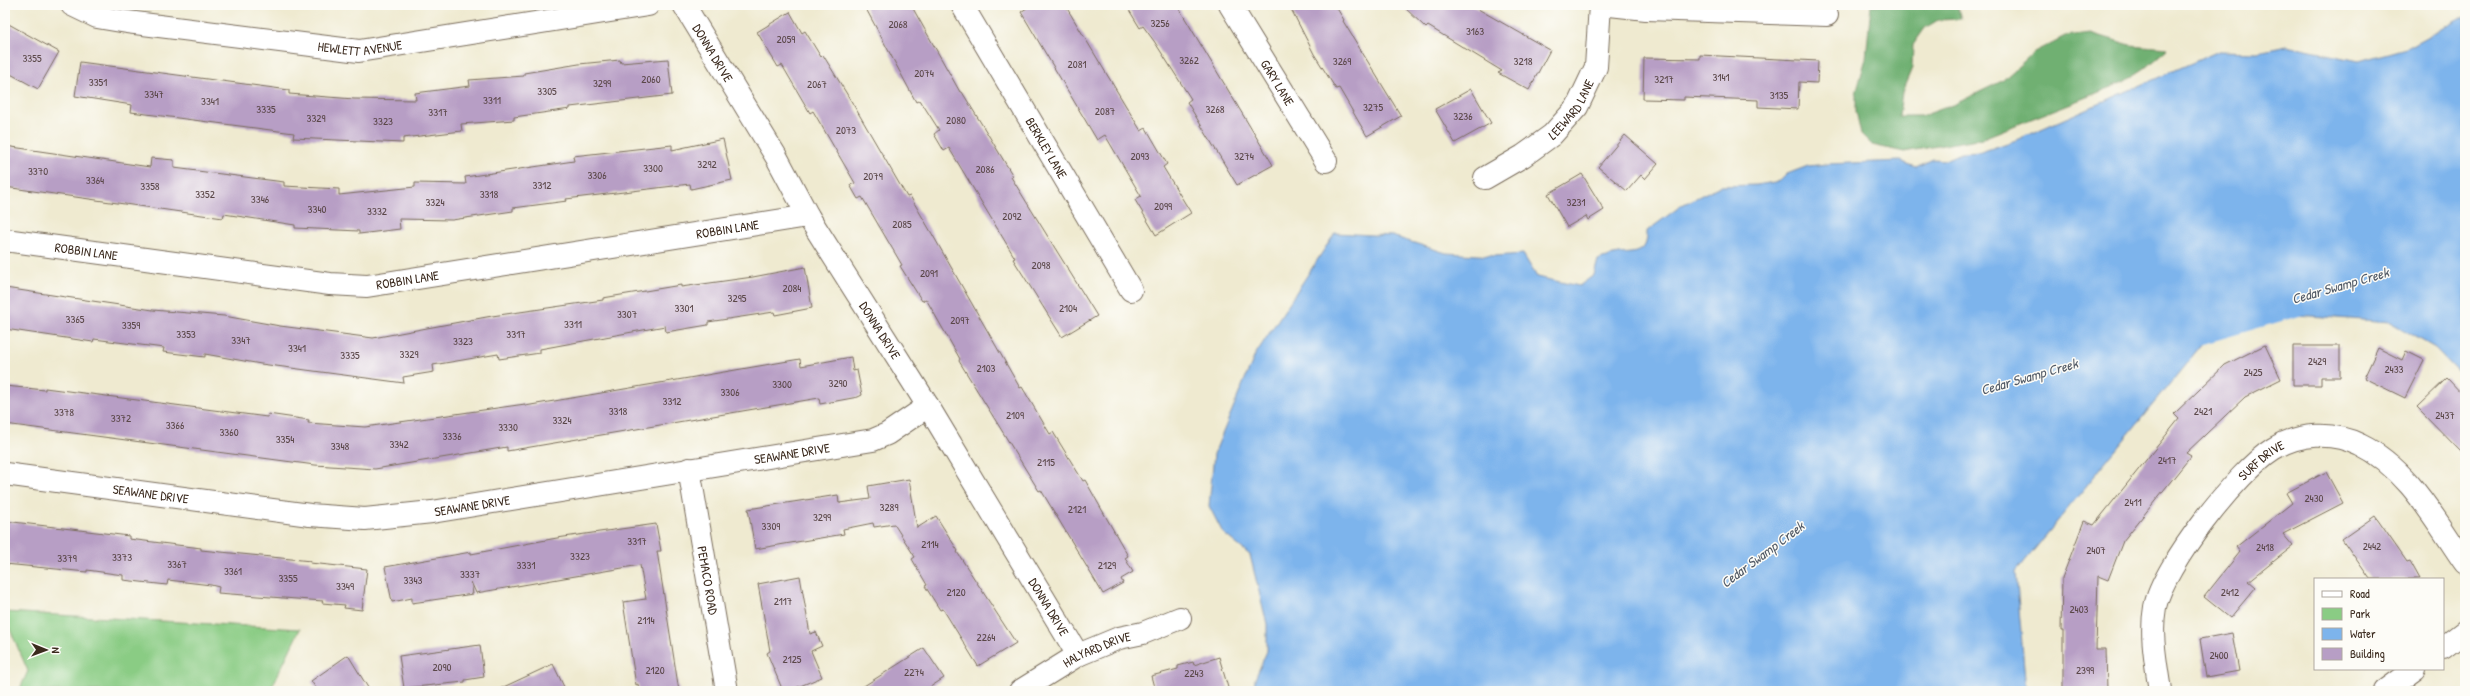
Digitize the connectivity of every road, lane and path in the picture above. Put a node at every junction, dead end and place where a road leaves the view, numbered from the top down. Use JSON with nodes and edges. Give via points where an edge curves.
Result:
{"nodes":[{"id":1,"x":72,"y":5,"type":"edge"},
{"id":2,"x":648,"y":5,"type":"edge"},
{"id":3,"x":684,"y":5,"type":"edge"},
{"id":4,"x":962,"y":5,"type":"edge"},
{"id":5,"x":1230,"y":5,"type":"edge"},
{"id":6,"x":1600,"y":5,"type":"edge"},
{"id":7,"x":1610,"y":5,"type":"edge"},
{"id":8,"x":1827,"y":15,"type":"dead end"},
{"id":9,"x":1326,"y":160,"type":"dead end"},
{"id":10,"x":1485,"y":178,"type":"dead end"},
{"id":11,"x":808,"y":216,"type":"junction"},
{"id":12,"x":5,"y":240,"type":"edge"},
{"id":13,"x":1132,"y":290,"type":"dead end"},
{"id":14,"x":928,"y":406,"type":"junction"},
{"id":15,"x":689,"y":469,"type":"junction"},
{"id":16,"x":5,"y":474,"type":"edge"},
{"id":17,"x":2465,"y":563,"type":"edge"},
{"id":18,"x":1180,"y":618,"type":"dead end"},
{"id":19,"x":2465,"y":631,"type":"edge"},
{"id":20,"x":2444,"y":647,"type":"edge"},
{"id":21,"x":1078,"y":655,"type":"junction"},
{"id":22,"x":2414,"y":670,"type":"edge"},
{"id":23,"x":727,"y":691,"type":"edge"},
{"id":24,"x":1020,"y":691,"type":"edge"},
{"id":25,"x":2160,"y":691,"type":"edge"},
{"id":26,"x":2385,"y":691,"type":"edge"}],
"edges":[{"from":1,"to":2,"type":"street","name":"HEWLETT AVENUE","via":[[97,17],[127,22],[359,51]]},
{"from":3,"to":11,"type":"street","name":"DONNA DRIVE","via":[[777,158]]},
{"from":4,"to":13,"type":"street","name":"BERKLEY LANE"},
{"from":5,"to":9,"type":"street","name":"GARY LANE"},
{"from":6,"to":10,"type":"street","name":"LEEWARD LANE","via":[[1596,67],[1577,107],[1552,135],[1523,156]]},
{"from":7,"to":8,"type":"street","via":[[1646,9]]},
{"from":11,"to":12,"type":"street","name":"ROBBIN LANE","via":[[367,286],[330,284]]},
{"from":11,"to":14,"type":"street","name":"DONNA DRIVE"},
{"from":14,"to":15,"type":"street","name":"SEAWANE DRIVE","via":[[887,434],[873,440]]},
{"from":14,"to":21,"type":"street","name":"DONNA DRIVE"},
{"from":15,"to":16,"type":"street","name":"SEAWANE DRIVE","via":[[432,512],[365,519],[310,515]]},
{"from":15,"to":23,"type":"street","name":"PEMACO ROAD"},
{"from":17,"to":25,"type":"street","name":"SURF DRIVE","via":[[2412,487],[2386,459],[2359,444],[2335,437],[2314,435],[2292,440],[2273,449],[2234,485],[2162,585],[2155,607],[2153,636]]},
{"from":18,"to":21,"type":"street","name":"HALYARD DRIVE"},
{"from":19,"to":20,"type":"street"},
{"from":21,"to":24,"type":"street","name":"HALYARD DRIVE"},
{"from":22,"to":26,"type":"street"}]}
